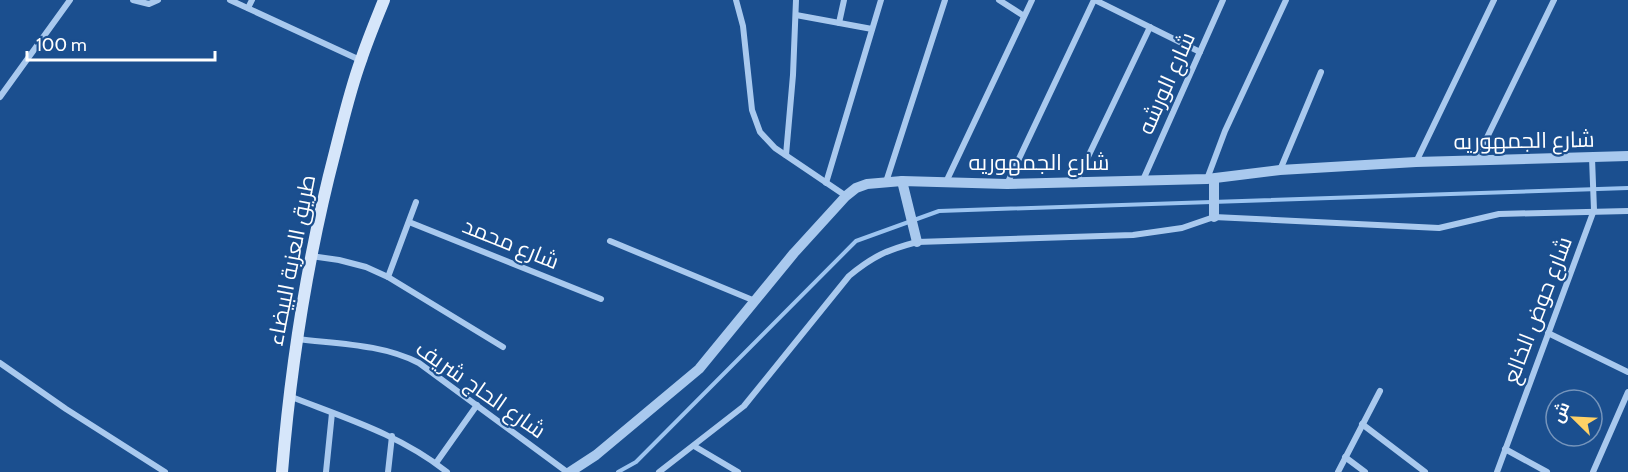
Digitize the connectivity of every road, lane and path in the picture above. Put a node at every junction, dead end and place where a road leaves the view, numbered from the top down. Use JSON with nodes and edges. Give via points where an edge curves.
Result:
{"nodes":[{"id":1,"x":70,"y":0,"type":"edge"},
{"id":2,"x":133,"y":0,"type":"edge"},
{"id":3,"x":158,"y":0,"type":"edge"},
{"id":4,"x":230,"y":0,"type":"edge"},
{"id":5,"x":252,"y":0,"type":"edge"},
{"id":6,"x":384,"y":0,"type":"edge"},
{"id":7,"x":736,"y":0,"type":"edge"},
{"id":8,"x":796,"y":0,"type":"edge"},
{"id":9,"x":844,"y":0,"type":"edge"},
{"id":10,"x":881,"y":0,"type":"edge"},
{"id":11,"x":945,"y":0,"type":"edge"},
{"id":12,"x":999,"y":0,"type":"edge"},
{"id":13,"x":1032,"y":0,"type":"edge"},
{"id":14,"x":1094,"y":0,"type":"edge"},
{"id":15,"x":1223,"y":0,"type":"edge"},
{"id":16,"x":1286,"y":0,"type":"edge"},
{"id":17,"x":1494,"y":0,"type":"edge"},
{"id":18,"x":1554,"y":0,"type":"edge"},
{"id":19,"x":248,"y":8,"type":"junction"},
{"id":20,"x":796,"y":15,"type":"junction"},
{"id":21,"x":1024,"y":16,"type":"junction"},
{"id":22,"x":839,"y":23,"type":"junction"},
{"id":23,"x":1150,"y":27,"type":"junction"},
{"id":24,"x":872,"y":29,"type":"junction"},
{"id":25,"x":1200,"y":52,"type":"junction"},
{"id":26,"x":360,"y":60,"type":"junction"},
{"id":27,"x":1321,"y":72,"type":"dead end"},
{"id":28,"x":0,"y":97,"type":"edge"},
{"id":29,"x":786,"y":155,"type":"junction"},
{"id":30,"x":1628,"y":156,"type":"edge"},
{"id":31,"x":1592,"y":158,"type":"junction"},
{"id":32,"x":1476,"y":161,"type":"junction"},
{"id":33,"x":1416,"y":162,"type":"junction"},
{"id":34,"x":1280,"y":170,"type":"junction"},
{"id":35,"x":1143,"y":180,"type":"junction"},
{"id":36,"x":902,"y":181,"type":"junction"},
{"id":37,"x":886,"y":182,"type":"junction"},
{"id":38,"x":946,"y":182,"type":"junction"},
{"id":39,"x":1076,"y":182,"type":"junction"},
{"id":40,"x":1212,"y":182,"type":"junction"},
{"id":41,"x":826,"y":183,"type":"junction"},
{"id":42,"x":1007,"y":184,"type":"junction"},
{"id":43,"x":846,"y":196,"type":"junction"},
{"id":44,"x":416,"y":202,"type":"dead end"},
{"id":45,"x":1594,"y":210,"type":"junction"},
{"id":46,"x":1628,"y":210,"type":"edge"},
{"id":47,"x":1214,"y":213,"type":"junction"},
{"id":48,"x":409,"y":222,"type":"junction"},
{"id":49,"x":610,"y":241,"type":"dead end"},
{"id":50,"x":917,"y":242,"type":"junction"},
{"id":51,"x":310,"y":256,"type":"junction"},
{"id":52,"x":388,"y":277,"type":"junction"},
{"id":53,"x":601,"y":298,"type":"dead end"},
{"id":54,"x":755,"y":301,"type":"junction"},
{"id":55,"x":1548,"y":333,"type":"junction"},
{"id":56,"x":297,"y":339,"type":"junction"},
{"id":57,"x":503,"y":347,"type":"dead end"},
{"id":58,"x":0,"y":363,"type":"edge"},
{"id":59,"x":1628,"y":372,"type":"edge"},
{"id":60,"x":1380,"y":391,"type":"dead end"},
{"id":61,"x":1628,"y":392,"type":"edge"},
{"id":62,"x":288,"y":396,"type":"junction"},
{"id":63,"x":477,"y":405,"type":"junction"},
{"id":64,"x":332,"y":413,"type":"junction"},
{"id":65,"x":1362,"y":424,"type":"junction"},
{"id":66,"x":392,"y":436,"type":"junction"},
{"id":67,"x":694,"y":446,"type":"junction"},
{"id":68,"x":1506,"y":449,"type":"junction"},
{"id":69,"x":1345,"y":457,"type":"junction"},
{"id":70,"x":436,"y":463,"type":"junction"},
{"id":71,"x":165,"y":472,"type":"edge"},
{"id":72,"x":282,"y":472,"type":"edge"},
{"id":73,"x":326,"y":472,"type":"edge"},
{"id":74,"x":388,"y":472,"type":"edge"},
{"id":75,"x":447,"y":472,"type":"edge"},
{"id":76,"x":569,"y":472,"type":"edge"},
{"id":77,"x":659,"y":472,"type":"edge"},
{"id":78,"x":738,"y":472,"type":"edge"},
{"id":79,"x":1338,"y":472,"type":"edge"},
{"id":80,"x":1365,"y":472,"type":"edge"},
{"id":81,"x":1425,"y":472,"type":"edge"},
{"id":82,"x":1497,"y":472,"type":"edge"},
{"id":83,"x":1547,"y":472,"type":"edge"},
{"id":84,"x":1593,"y":472,"type":"edge"}],
"edges":[{"from":1,"to":28,"type":"street"},
{"from":2,"to":3,"type":"street","via":[[149,4]]},
{"from":4,"to":19,"type":"street"},
{"from":5,"to":19,"type":"street"},
{"from":6,"to":26,"type":"main road","name":"طريق العزبة البيضاء"},
{"from":7,"to":29,"type":"street","via":[[743,26],[752,110],[760,132]]},
{"from":8,"to":20,"type":"street"},
{"from":9,"to":22,"type":"street"},
{"from":10,"to":24,"type":"street"},
{"from":11,"to":37,"type":"street"},
{"from":12,"to":21,"type":"street"},
{"from":13,"to":21,"type":"street"},
{"from":14,"to":23,"type":"street"},
{"from":14,"to":42,"type":"street"},
{"from":15,"to":25,"type":"street","name":"شارع الورشه"},
{"from":16,"to":40,"type":"street","via":[[1226,131]]},
{"from":17,"to":33,"type":"street"},
{"from":18,"to":32,"type":"street"},
{"from":19,"to":26,"type":"street"},
{"from":20,"to":22,"type":"street"},
{"from":20,"to":29,"type":"street"},
{"from":21,"to":38,"type":"street"},
{"from":22,"to":24,"type":"street"},
{"from":23,"to":25,"type":"street"},
{"from":23,"to":39,"type":"street"},
{"from":24,"to":41,"type":"street"},
{"from":25,"to":35,"type":"street","name":"شارع الورشه"},
{"from":26,"to":51,"type":"main road","name":"طريق العزبة البيضاء"},
{"from":27,"to":34,"type":"street"},
{"from":29,"to":41,"type":"street"},
{"from":30,"to":31,"type":"street","name":"شارع الجمهوريه"},
{"from":31,"to":32,"type":"street","name":"شارع الجمهوريه"},
{"from":31,"to":45,"type":"street","name":"شارع حوض الخالع"},
{"from":32,"to":33,"type":"street","name":"شارع الجمهوريه"},
{"from":33,"to":34,"type":"street","name":"شارع الجمهوريه"},
{"from":34,"to":40,"type":"street","name":"شارع الجمهوريه"},
{"from":35,"to":39,"type":"street","name":"شارع الجمهوريه"},
{"from":35,"to":40,"type":"street","name":"شارع الجمهوريه"},
{"from":36,"to":37,"type":"street","name":"شارع الجمهوريه"},
{"from":36,"to":38,"type":"street","name":"شارع الجمهوريه"},
{"from":36,"to":50,"type":"street"},
{"from":37,"to":43,"type":"street","name":"شارع الجمهوريه","via":[[867,184]]},
{"from":38,"to":42,"type":"street","name":"شارع الجمهوريه"},
{"from":39,"to":42,"type":"street","name":"شارع الجمهوريه"},
{"from":40,"to":47,"type":"street"},
{"from":41,"to":43,"type":"street"},
{"from":43,"to":54,"type":"street","name":"شارع الجمهوريه"},
{"from":44,"to":48,"type":"street"},
{"from":45,"to":46,"type":"street"},
{"from":45,"to":47,"type":"street","via":[[1499,214],[1439,228]]},
{"from":45,"to":55,"type":"street","name":"شارع حوض الخالع"},
{"from":47,"to":50,"type":"street","via":[[1182,228],[1133,235]]},
{"from":48,"to":52,"type":"street"},
{"from":48,"to":53,"type":"street","name":"شارع محمد"},
{"from":49,"to":54,"type":"street"},
{"from":50,"to":67,"type":"street","via":[[869,259],[849,276],[744,406]]},
{"from":51,"to":52,"type":"street","via":[[366,267]]},
{"from":51,"to":56,"type":"main road","name":"طريق العزبة البيضاء"},
{"from":52,"to":57,"type":"street"},
{"from":54,"to":76,"type":"street","name":"شارع الجمهوريه","via":[[699,369],[596,456]]},
{"from":55,"to":59,"type":"street"},
{"from":55,"to":68,"type":"street","name":"شارع حوض الخالع"},
{"from":56,"to":62,"type":"main road","name":"طريق العزبة البيضاء"},
{"from":56,"to":63,"type":"street","name":"شارع الحاج شريف","via":[[406,356]]},
{"from":58,"to":71,"type":"street"},
{"from":60,"to":65,"type":"street"},
{"from":61,"to":84,"type":"street"},
{"from":62,"to":64,"type":"street"},
{"from":62,"to":72,"type":"main road","name":"طريق العزبة البيضاء"},
{"from":63,"to":70,"type":"street"},
{"from":63,"to":76,"type":"street","name":"شارع الحاج شريف"},
{"from":64,"to":66,"type":"street"},
{"from":64,"to":73,"type":"street"},
{"from":65,"to":69,"type":"street"},
{"from":65,"to":81,"type":"street"},
{"from":66,"to":70,"type":"street"},
{"from":66,"to":74,"type":"street"},
{"from":67,"to":77,"type":"street"},
{"from":67,"to":78,"type":"street"},
{"from":68,"to":82,"type":"street","name":"شارع حوض الخالع"},
{"from":68,"to":83,"type":"street"},
{"from":69,"to":79,"type":"street"},
{"from":69,"to":80,"type":"street"},
{"from":70,"to":75,"type":"street"}]}
